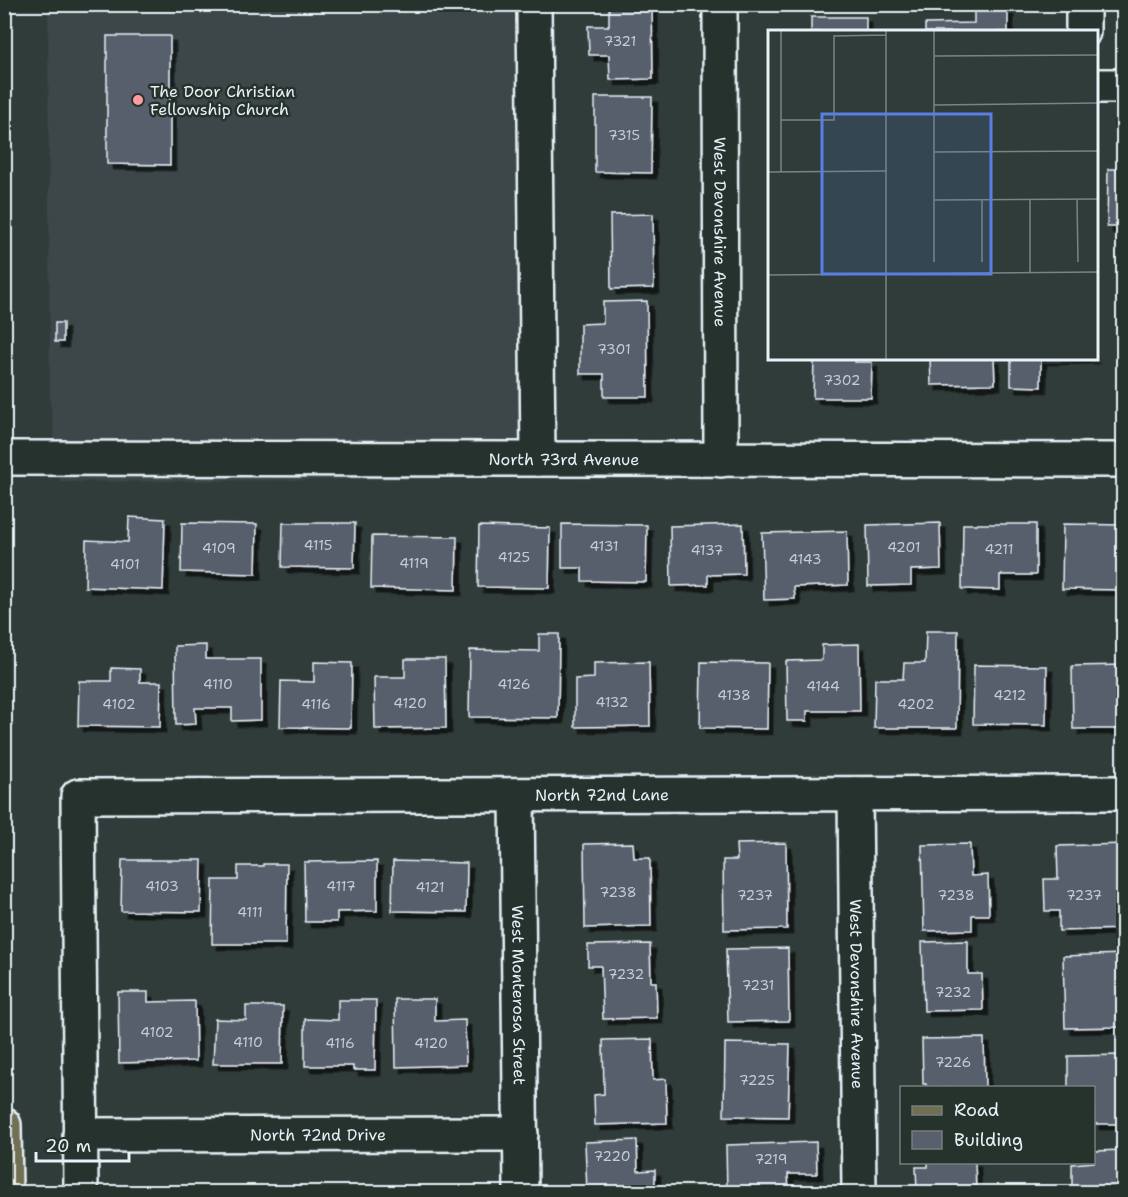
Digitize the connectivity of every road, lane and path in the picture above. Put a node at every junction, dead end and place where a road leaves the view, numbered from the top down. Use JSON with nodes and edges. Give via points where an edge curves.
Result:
{"nodes":[{"id":1,"x":534,"y":4,"type":"edge"},
{"id":2,"x":720,"y":4,"type":"edge"},
{"id":3,"x":1083,"y":4,"type":"edge"},
{"id":4,"x":1083,"y":30,"type":"edge"},
{"id":5,"x":1098,"y":86,"type":"edge"},
{"id":6,"x":1124,"y":86,"type":"edge"},
{"id":7,"x":4,"y":458,"type":"edge"},
{"id":8,"x":538,"y":459,"type":"junction"},
{"id":9,"x":721,"y":460,"type":"junction"},
{"id":10,"x":1124,"y":460,"type":"edge"},
{"id":11,"x":855,"y":794,"type":"junction"},
{"id":12,"x":1124,"y":794,"type":"edge"},
{"id":13,"x":517,"y":795,"type":"junction"},
{"id":14,"x":4,"y":1125,"type":"edge"},
{"id":15,"x":520,"y":1134,"type":"junction"},
{"id":16,"x":80,"y":1135,"type":"junction"},
{"id":17,"x":5,"y":1192,"type":"edge"},
{"id":18,"x":81,"y":1192,"type":"edge"},
{"id":19,"x":521,"y":1192,"type":"edge"},
{"id":20,"x":859,"y":1192,"type":"edge"}],
"edges":[{"from":1,"to":8,"type":"street"},
{"from":2,"to":9,"type":"street","name":"West Devonshire Avenue"},
{"from":3,"to":4,"type":"street"},
{"from":5,"to":6,"type":"street"},
{"from":7,"to":8,"type":"street","name":"North 73rd Avenue"},
{"from":8,"to":9,"type":"street","name":"North 73rd Avenue"},
{"from":9,"to":10,"type":"street","name":"North 73rd Avenue"},
{"from":11,"to":12,"type":"street","name":"North 72nd Lane"},
{"from":11,"to":13,"type":"street","name":"North 72nd Lane"},
{"from":11,"to":20,"type":"street","name":"West Devonshire Avenue"},
{"from":13,"to":15,"type":"street","name":"West Monterosa Street"},
{"from":13,"to":16,"type":"street","name":"North 72nd Lane","via":[[78,796]]},
{"from":14,"to":17,"type":"main road"},
{"from":15,"to":16,"type":"street","name":"North 72nd Drive"},
{"from":15,"to":19,"type":"street","name":"West Monterosa Street"},
{"from":16,"to":18,"type":"street"}]}
